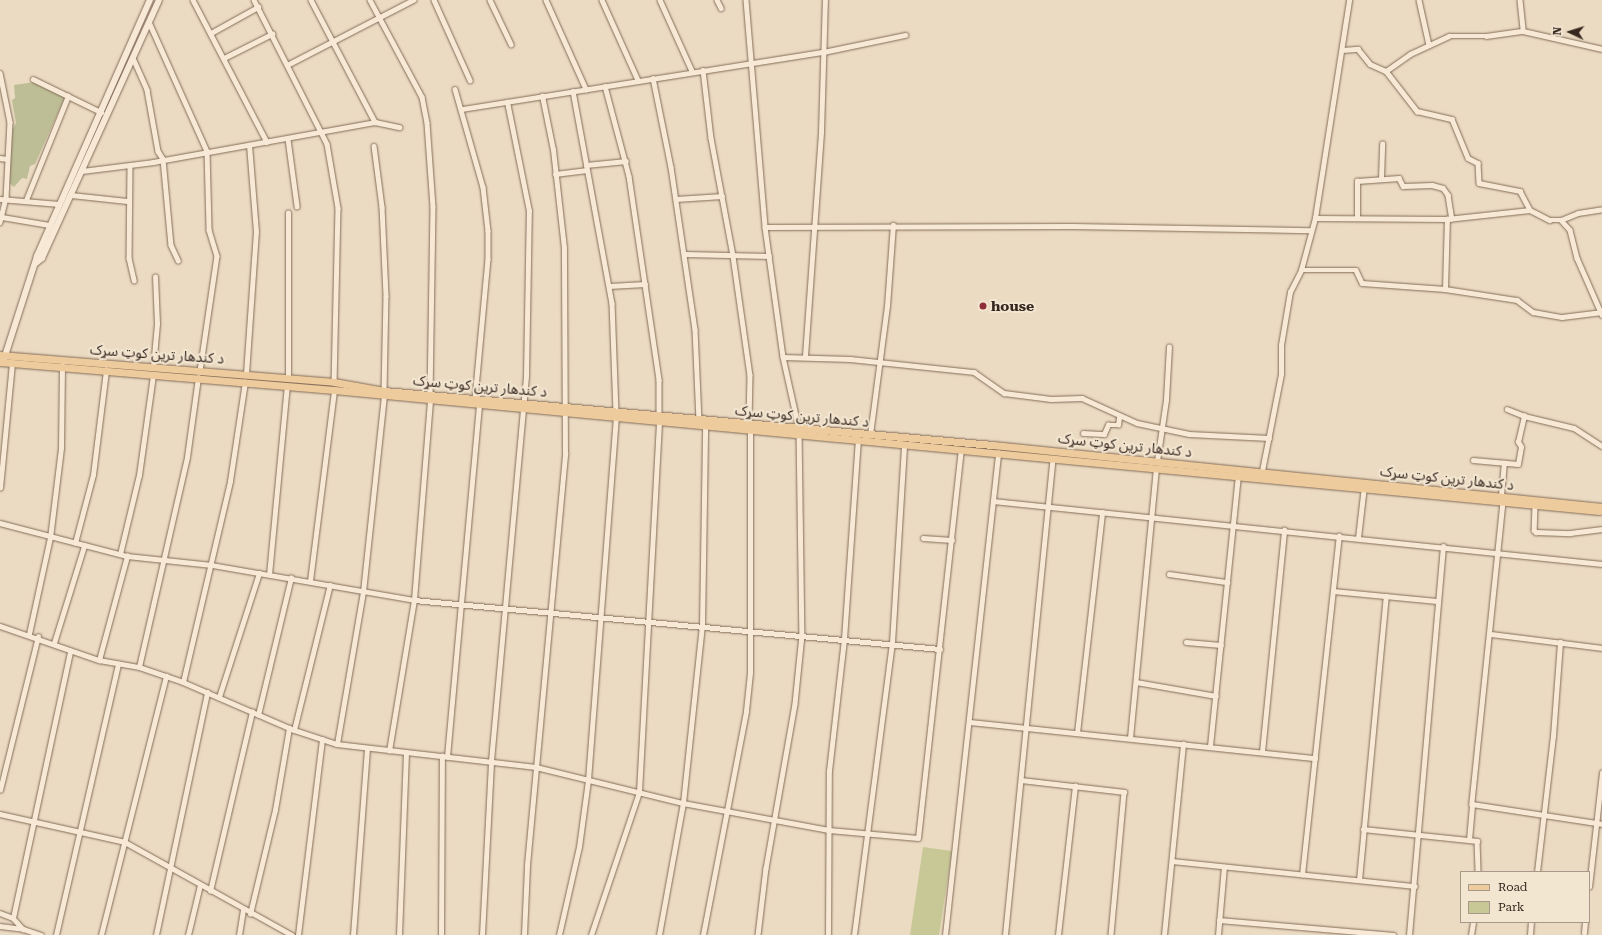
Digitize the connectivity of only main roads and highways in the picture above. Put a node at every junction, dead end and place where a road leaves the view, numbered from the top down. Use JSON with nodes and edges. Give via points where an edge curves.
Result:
{"nodes":[{"id":1,"x":150,"y":0,"type":"edge"},
{"id":2,"x":159,"y":0,"type":"edge"},
{"id":3,"x":36,"y":263,"type":"junction"},
{"id":4,"x":2,"y":359,"type":"edge"},
{"id":5,"x":96,"y":366,"type":"junction"},
{"id":6,"x":153,"y":371,"type":"junction"},
{"id":7,"x":199,"y":375,"type":"junction"},
{"id":8,"x":287,"y":382,"type":"junction"},
{"id":9,"x":334,"y":382,"type":"junction"},
{"id":10,"x":334,"y":390,"type":"junction"},
{"id":11,"x":384,"y":393,"type":"junction"},
{"id":12,"x":686,"y":421,"type":"junction"},
{"id":13,"x":750,"y":427,"type":"junction"},
{"id":14,"x":799,"y":431,"type":"junction"},
{"id":15,"x":987,"y":444,"type":"junction"},
{"id":16,"x":986,"y":452,"type":"junction"},
{"id":17,"x":1157,"y":465,"type":"junction"},
{"id":18,"x":1364,"y":485,"type":"junction"},
{"id":19,"x":1502,"y":499,"type":"junction"},
{"id":20,"x":1602,"y":507,"type":"edge"},
{"id":21,"x":1602,"y":512,"type":"edge"}],
"edges":[{"from":1,"to":3,"type":"main road","via":[[59,204]]},
{"from":2,"to":3,"type":"main road","via":[[42,258]]},
{"from":3,"to":4,"type":"main road"},
{"from":4,"to":5,"type":"main road","name":"د کندهار ترين کوټ سړک"},
{"from":4,"to":5,"type":"main road","name":"د کندهار ترين کوټ سړک","via":[[12,363]]},
{"from":5,"to":6,"type":"main road","name":"د کندهار ترين کوټ سړک"},
{"from":5,"to":6,"type":"main road","name":"د کندهار ترين کوټ سړک","via":[[106,370]]},
{"from":6,"to":7,"type":"main road","name":"د کندهار ترين کوټ سړک"},
{"from":7,"to":8,"type":"main road","name":"د کندهار ترين کوټ سړک","via":[[245,382]]},
{"from":7,"to":8,"type":"main road","name":"د کندهار ترين کوټ سړک","via":[[246,374]]},
{"from":8,"to":9,"type":"main road","name":"د کندهار ترين کوټ سړک"},
{"from":8,"to":10,"type":"main road","name":"د کندهار ترين کوټ سړک"},
{"from":9,"to":10,"type":"main road"},
{"from":9,"to":11,"type":"main road","name":"د کندهار ترين کوټ سړک"},
{"from":10,"to":11,"type":"main road","name":"د کندهار ترين کوټ سړک"},
{"from":11,"to":12,"type":"main road","name":"د کندهار ترين کوټ سړک"},
{"from":12,"to":13,"type":"main road","name":"د کندهار ترين کوټ سړک","via":[[705,426]]},
{"from":12,"to":13,"type":"main road","name":"د کندهار ترين کوټ سړک","via":[[700,419]]},
{"from":13,"to":14,"type":"main road","name":"د کندهار ترين کوټ سړک"},
{"from":14,"to":15,"type":"main road","name":"د کندهار ترين کوټ سړک"},
{"from":14,"to":16,"type":"main road","name":"د کندهار ترين کوټ سړک","via":[[858,440]]},
{"from":15,"to":16,"type":"main road"},
{"from":15,"to":17,"type":"main road","name":"د کندهار ترين کوټ سړک"},
{"from":16,"to":17,"type":"main road","name":"د کندهار ترين کوټ سړک"},
{"from":17,"to":18,"type":"main road","name":"د کندهار ترين کوټ سړک","via":[[1238,476]]},
{"from":17,"to":18,"type":"main road","name":"د کندهار ترين کوټ سړک","via":[[1262,471]]},
{"from":18,"to":19,"type":"main road","name":"د کندهار ترين کوټ سړک"},
{"from":19,"to":20,"type":"main road","name":"د کندهار ترين کوټ سړک"},
{"from":19,"to":21,"type":"main road","name":"د کندهار ترين کوټ سړک"}]}
